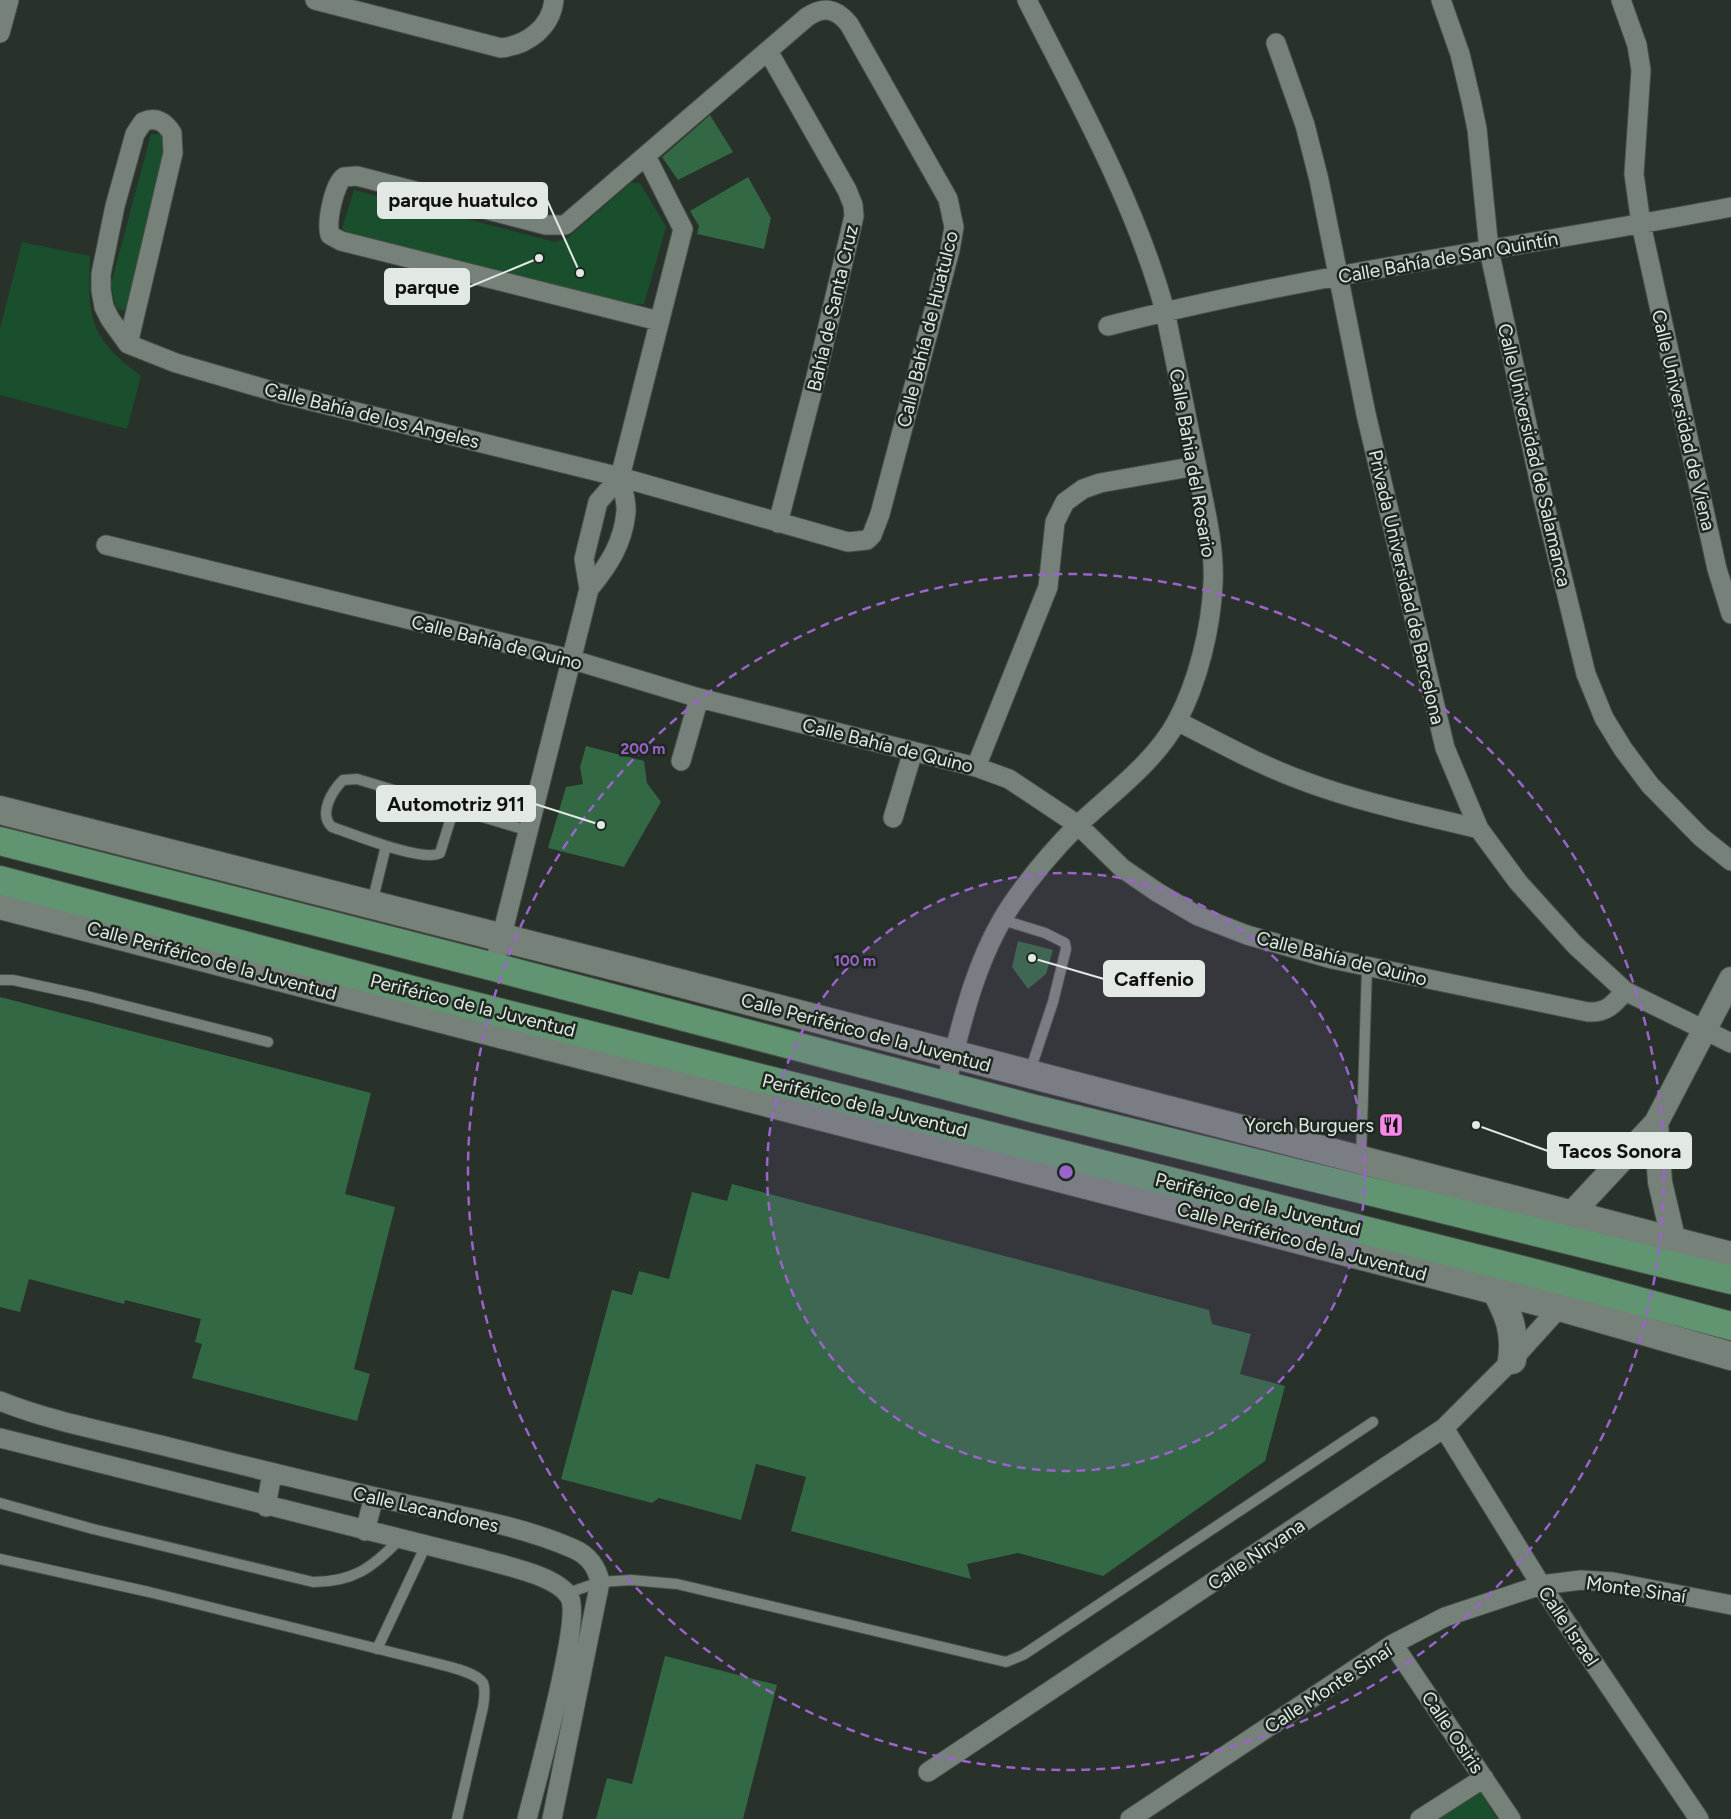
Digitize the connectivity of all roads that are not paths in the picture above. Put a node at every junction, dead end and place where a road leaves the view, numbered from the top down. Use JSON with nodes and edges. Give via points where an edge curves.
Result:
{"nodes":[{"id":1,"x":8,"y":0,"type":"edge"},
{"id":2,"x":315,"y":0,"type":"edge"},
{"id":3,"x":554,"y":0,"type":"edge"},
{"id":4,"x":1027,"y":0,"type":"edge"},
{"id":5,"x":1441,"y":0,"type":"edge"},
{"id":6,"x":1621,"y":0,"type":"edge"},
{"id":7,"x":0,"y":33,"type":"edge"},
{"id":8,"x":1276,"y":43,"type":"dead end"},
{"id":9,"x":768,"y":51,"type":"junction"},
{"id":10,"x":646,"y":156,"type":"junction"},
{"id":11,"x":1731,"y":207,"type":"edge"},
{"id":12,"x":1640,"y":224,"type":"junction"},
{"id":13,"x":1489,"y":250,"type":"junction"},
{"id":14,"x":1338,"y":275,"type":"junction"},
{"id":15,"x":1165,"y":312,"type":"junction"},
{"id":16,"x":659,"y":321,"type":"junction"},
{"id":17,"x":1108,"y":326,"type":"dead end"},
{"id":18,"x":128,"y":344,"type":"junction"},
{"id":19,"x":1196,"y":466,"type":"junction"},
{"id":20,"x":620,"y":477,"type":"junction"},
{"id":21,"x":778,"y":523,"type":"junction"},
{"id":22,"x":106,"y":545,"type":"dead end"},
{"id":23,"x":589,"y":589,"type":"junction"},
{"id":24,"x":1731,"y":614,"type":"edge"},
{"id":25,"x":570,"y":659,"type":"junction"},
{"id":26,"x":699,"y":698,"type":"junction"},
{"id":27,"x":1177,"y":721,"type":"junction"},
{"id":28,"x":913,"y":751,"type":"junction"},
{"id":29,"x":681,"y":761,"type":"dead end"},
{"id":30,"x":976,"y":767,"type":"junction"},
{"id":31,"x":454,"y":808,"type":"junction"},
{"id":32,"x":0,"y":810,"type":"edge"},
{"id":33,"x":893,"y":818,"type":"dead end"},
{"id":34,"x":1078,"y":826,"type":"junction"},
{"id":35,"x":1479,"y":829,"type":"junction"},
{"id":36,"x":529,"y":831,"type":"junction"},
{"id":37,"x":0,"y":841,"type":"edge"},
{"id":38,"x":386,"y":846,"type":"junction"},
{"id":39,"x":1731,"y":861,"type":"edge"},
{"id":40,"x":0,"y":880,"type":"edge"},
{"id":41,"x":371,"y":904,"type":"junction"},
{"id":42,"x":0,"y":905,"type":"edge"},
{"id":43,"x":1003,"y":920,"type":"junction"},
{"id":44,"x":501,"y":938,"type":"junction"},
{"id":45,"x":494,"y":967,"type":"junction"},
{"id":46,"x":1366,"y":967,"type":"junction"},
{"id":47,"x":1731,"y":979,"type":"edge"},
{"id":48,"x":0,"y":980,"type":"edge"},
{"id":49,"x":1625,"y":990,"type":"junction"},
{"id":50,"x":1702,"y":1031,"type":"junction"},
{"id":51,"x":268,"y":1042,"type":"dead end"},
{"id":52,"x":1731,"y":1044,"type":"edge"},
{"id":53,"x":953,"y":1055,"type":"junction"},
{"id":54,"x":1029,"y":1074,"type":"junction"},
{"id":55,"x":946,"y":1085,"type":"junction"},
{"id":56,"x":1656,"y":1123,"type":"junction"},
{"id":57,"x":1361,"y":1160,"type":"junction"},
{"id":58,"x":1566,"y":1225,"type":"junction"},
{"id":59,"x":1671,"y":1253,"type":"junction"},
{"id":60,"x":1731,"y":1256,"type":"edge"},
{"id":61,"x":1731,"y":1280,"type":"edge"},
{"id":62,"x":1496,"y":1291,"type":"junction"},
{"id":63,"x":1560,"y":1307,"type":"junction"},
{"id":64,"x":1671,"y":1310,"type":"junction"},
{"id":65,"x":1731,"y":1326,"type":"edge"},
{"id":66,"x":1731,"y":1336,"type":"edge"},
{"id":67,"x":1731,"y":1356,"type":"edge"},
{"id":68,"x":1512,"y":1360,"type":"junction"},
{"id":69,"x":0,"y":1400,"type":"edge"},
{"id":70,"x":1373,"y":1422,"type":"dead end"},
{"id":71,"x":1444,"y":1428,"type":"junction"},
{"id":72,"x":0,"y":1438,"type":"edge"},
{"id":73,"x":272,"y":1473,"type":"junction"},
{"id":74,"x":374,"y":1497,"type":"junction"},
{"id":75,"x":0,"y":1503,"type":"edge"},
{"id":76,"x":266,"y":1506,"type":"junction"},
{"id":77,"x":365,"y":1531,"type":"junction"},
{"id":78,"x":399,"y":1540,"type":"junction"},
{"id":79,"x":426,"y":1545,"type":"junction"},
{"id":80,"x":0,"y":1559,"type":"edge"},
{"id":81,"x":600,"y":1582,"type":"junction"},
{"id":82,"x":1541,"y":1585,"type":"junction"},
{"id":83,"x":568,"y":1593,"type":"junction"},
{"id":84,"x":1731,"y":1605,"type":"edge"},
{"id":85,"x":1394,"y":1644,"type":"junction"},
{"id":86,"x":377,"y":1649,"type":"junction"},
{"id":87,"x":928,"y":1772,"type":"dead end"},
{"id":88,"x":1484,"y":1778,"type":"junction"},
{"id":89,"x":457,"y":1819,"type":"edge"},
{"id":90,"x":527,"y":1819,"type":"edge"},
{"id":91,"x":552,"y":1819,"type":"edge"},
{"id":92,"x":1130,"y":1819,"type":"edge"},
{"id":93,"x":1420,"y":1819,"type":"edge"},
{"id":94,"x":1511,"y":1819,"type":"edge"},
{"id":95,"x":1699,"y":1819,"type":"edge"}],
"edges":[{"from":1,"to":7,"type":"street"},
{"from":2,"to":3,"type":"street","via":[[501,48],[521,44],[537,33],[550,16]]},
{"from":4,"to":15,"type":"street","name":"Calle Bahia del Rosario","via":[[1127,203]]},
{"from":5,"to":13,"type":"street","name":"Calle Universidad de Salamanca","via":[[1460,54],[1477,129]]},
{"from":6,"to":12,"type":"street","name":"Calle Universidad de Viena","via":[[1642,70],[1634,174]]},
{"from":8,"to":14,"type":"street","name":"Privada Universidad de Barcelona","via":[[1305,125],[1320,180]]},
{"from":9,"to":10,"type":"street","name":"Calle Bahía de Huatulco"},
{"from":9,"to":21,"type":"street","name":"Bahía de Santa Cruz","via":[[847,190],[854,216]]},
{"from":9,"to":21,"type":"street","name":"Calle Bahía de Huatulco","via":[[816,12],[833,10],[842,15],[948,199],[954,227],[872,535],[867,540],[848,542]]},
{"from":10,"to":16,"type":"street","via":[[683,229]]},
{"from":10,"to":16,"type":"street","name":"Calle Bahía de Huatulco","via":[[565,225],[557,227],[369,178],[349,176],[339,183],[330,212],[329,230],[335,238],[354,245]]},
{"from":11,"to":12,"type":"street","name":"Calle Bahía de San Quintín"},
{"from":12,"to":13,"type":"street","name":"Calle Bahía de San Quintín"},
{"from":12,"to":24,"type":"street","name":"Calle Universidad de Viena","via":[[1717,569]]},
{"from":13,"to":14,"type":"street","name":"Calle Bahía de San Quintín"},
{"from":13,"to":39,"type":"street","name":"Calle Universidad de Salamanca","via":[[1543,498],[1586,674],[1604,718],[1640,770],[1701,837]]},
{"from":14,"to":15,"type":"street","name":"Calle Bahía de San Quintín"},
{"from":14,"to":35,"type":"street","name":"Privada Universidad de Barcelona","via":[[1366,414],[1445,748]]},
{"from":15,"to":17,"type":"street","name":"Calle Bahía de San Quintín"},
{"from":15,"to":19,"type":"street","name":"Calle Bahia del Rosario"},
{"from":16,"to":20,"type":"street"},
{"from":18,"to":18,"type":"street","via":[[104,307],[101,274],[135,134],[143,122],[154,119],[168,126],[172,133],[173,153]]},
{"from":18,"to":20,"type":"street","name":"Calle Bahía de los Angeles","via":[[176,363],[279,393]]},
{"from":19,"to":27,"type":"street","name":"Calle Bahia del Rosario","via":[[1210,533],[1213,582],[1198,670]]},
{"from":19,"to":30,"type":"street","via":[[1100,483],[1083,489],[1065,502],[1055,522],[1048,587]]},
{"from":20,"to":21,"type":"street","name":"Calle Bahía de Huatulco"},
{"from":20,"to":23,"type":"street","via":[[598,502],[584,559]]},
{"from":20,"to":23,"type":"street","via":[[627,511],[619,546],[611,562]]},
{"from":22,"to":25,"type":"street","name":"Calle Bahía de Quino"},
{"from":23,"to":25,"type":"street"},
{"from":25,"to":26,"type":"street","name":"Calle Bahía de Quino"},
{"from":25,"to":36,"type":"street"},
{"from":26,"to":28,"type":"street","name":"Calle Bahía de Quino"},
{"from":26,"to":29,"type":"street"},
{"from":27,"to":34,"type":"street","name":"Calle Bahia del Rosario","via":[[1157,749]]},
{"from":27,"to":35,"type":"street","via":[[1262,764],[1309,783]]},
{"from":28,"to":30,"type":"street","name":"Calle Bahía de Quino"},
{"from":28,"to":33,"type":"street"},
{"from":30,"to":34,"type":"street","name":"Calle Bahía de Quino","via":[[1009,779]]},
{"from":31,"to":36,"type":"lane"},
{"from":31,"to":38,"type":"lane","via":[[440,854],[430,857]]},
{"from":31,"to":38,"type":"lane","via":[[357,778],[343,780],[330,798],[327,822],[332,827]]},
{"from":32,"to":41,"type":"main road","name":"Calle Periférico de la Juventud"},
{"from":34,"to":43,"type":"street","name":"Calle Bahia del Rosario","via":[[1036,872]]},
{"from":34,"to":46,"type":"street","name":"Calle Bahía de Quino","via":[[1122,868],[1198,916],[1247,935]]},
{"from":35,"to":49,"type":"street","name":"Privada Universidad de Barcelona","via":[[1518,882],[1575,945]]},
{"from":36,"to":44,"type":"street"},
{"from":37,"to":45,"type":"highway","name":"Periférico de la Juventud"},
{"from":38,"to":41,"type":"lane"},
{"from":40,"to":64,"type":"highway","name":"Periférico de la Juventud","via":[[454,1001]]},
{"from":41,"to":44,"type":"main road","name":"Calle Periférico de la Juventud"},
{"from":42,"to":62,"type":"main road","name":"Calle Periférico de la Juventud"},
{"from":43,"to":53,"type":"street","name":"Calle Bahia del Rosario","via":[[977,978]]},
{"from":43,"to":54,"type":"lane","via":[[1065,942],[1053,1002]]},
{"from":44,"to":45,"type":"street"},
{"from":44,"to":53,"type":"main road","name":"Calle Periférico de la Juventud"},
{"from":45,"to":55,"type":"highway","name":"Periférico de la Juventud"},
{"from":46,"to":49,"type":"street","name":"Calle Bahía de Quino","via":[[1596,1012],[1612,1006]]},
{"from":46,"to":57,"type":"lane"},
{"from":47,"to":50,"type":"street"},
{"from":48,"to":51,"type":"lane","via":[[87,996]]},
{"from":49,"to":50,"type":"street","name":"Privada Universidad de Barcelona"},
{"from":50,"to":52,"type":"street","name":"Privada Universidad de Barcelona"},
{"from":50,"to":56,"type":"street"},
{"from":53,"to":54,"type":"main road","name":"Calle Periférico de la Juventud"},
{"from":53,"to":55,"type":"street","name":"Calle Bahia del Rosario"},
{"from":54,"to":57,"type":"main road","name":"Calle Periférico de la Juventud"},
{"from":55,"to":58,"type":"highway","name":"Periférico de la Juventud","via":[[1030,1108]]},
{"from":56,"to":58,"type":"street"},
{"from":56,"to":59,"type":"street","via":[[1660,1182]]},
{"from":57,"to":58,"type":"main road","name":"Calle Periférico de la Juventud"},
{"from":58,"to":59,"type":"highway","name":"Periférico de la Juventud"},
{"from":59,"to":60,"type":"main road"},
{"from":59,"to":61,"type":"highway","name":"Periférico de la Juventud"},
{"from":62,"to":63,"type":"main road","name":"Calle Periférico de la Juventud"},
{"from":62,"to":68,"type":"main road","via":[[1512,1328]]},
{"from":63,"to":67,"type":"main road","name":"Calle Periférico de la Juventud"},
{"from":63,"to":68,"type":"street","name":"Calle Nirvana"},
{"from":64,"to":65,"type":"highway","name":"Periférico de la Juventud"},
{"from":64,"to":66,"type":"highway"},
{"from":68,"to":71,"type":"street","name":"Calle Nirvana"},
{"from":69,"to":73,"type":"street","name":"Calle Lacandones","via":[[64,1422]]},
{"from":70,"to":81,"type":"lane","via":[[1023,1655],[1006,1662],[678,1584],[631,1580]]},
{"from":71,"to":82,"type":"street","name":"Calle Israel"},
{"from":71,"to":87,"type":"street","name":"Calle Nirvana"},
{"from":72,"to":76,"type":"street","name":"Calle Lacandones"},
{"from":73,"to":74,"type":"street","name":"Calle Lacandones"},
{"from":73,"to":76,"type":"street"},
{"from":74,"to":77,"type":"street"},
{"from":74,"to":81,"type":"street","name":"Calle Lacandones","via":[[488,1522],[575,1549],[588,1557]]},
{"from":75,"to":78,"type":"lane","via":[[313,1582],[345,1580],[382,1558]]},
{"from":76,"to":77,"type":"street","name":"Calle Lacandones"},
{"from":77,"to":78,"type":"street","name":"Calle Lacandones"},
{"from":78,"to":79,"type":"street","name":"Calle Lacandones"},
{"from":79,"to":83,"type":"street","name":"Calle Lacandones","via":[[529,1573],[554,1583]]},
{"from":79,"to":86,"type":"lane"},
{"from":80,"to":86,"type":"lane","via":[[149,1592]]},
{"from":81,"to":83,"type":"lane"},
{"from":81,"to":91,"type":"street"},
{"from":82,"to":84,"type":"street","name":"Monte Sinaí","via":[[1580,1580],[1613,1582]]},
{"from":82,"to":85,"type":"street","name":"Calle Monte Sinaí","via":[[1445,1617]]},
{"from":82,"to":95,"type":"street","name":"Calle Israel"},
{"from":83,"to":90,"type":"street","via":[[572,1600],[571,1624],[558,1694]]},
{"from":85,"to":88,"type":"street","name":"Calle Osiris"},
{"from":85,"to":92,"type":"street","name":"Calle Monte Sinaí"},
{"from":86,"to":89,"type":"lane","via":[[465,1672],[483,1684],[483,1707]]},
{"from":88,"to":93,"type":"street"},
{"from":88,"to":94,"type":"street","name":"Calle Osiris"}]}
